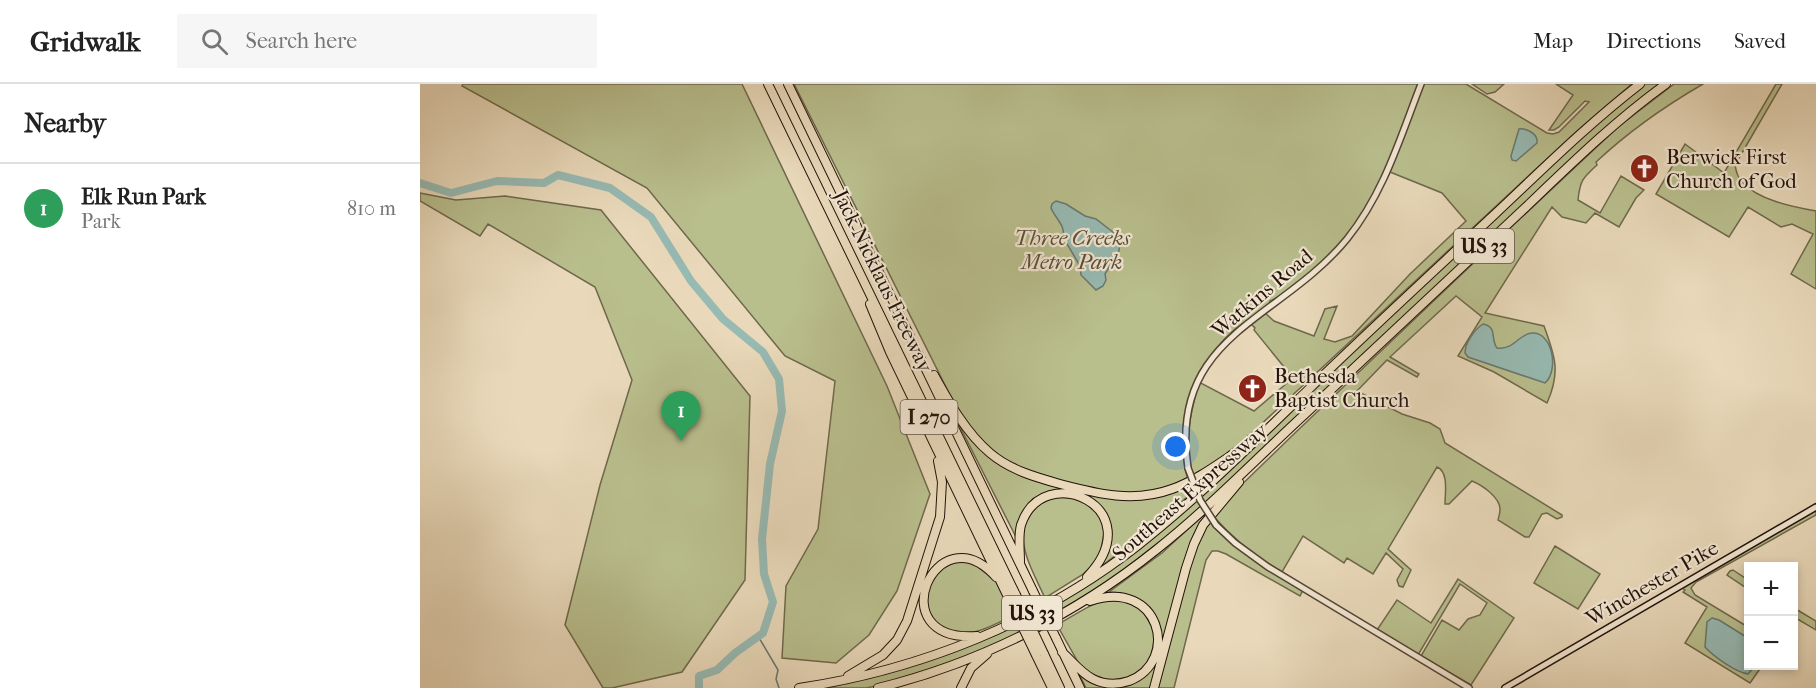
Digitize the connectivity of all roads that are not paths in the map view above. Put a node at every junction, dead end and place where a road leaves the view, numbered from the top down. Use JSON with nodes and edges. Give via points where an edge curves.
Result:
{"nodes":[{"id":1,"x":768,"y":84,"type":"edge"},
{"id":2,"x":788,"y":84,"type":"edge"},
{"id":3,"x":1421,"y":84,"type":"edge"},
{"id":4,"x":1640,"y":84,"type":"edge"},
{"id":5,"x":1666,"y":84,"type":"edge"},
{"id":6,"x":843,"y":239,"type":"junction"},
{"id":7,"x":897,"y":311,"type":"junction"},
{"id":8,"x":924,"y":423,"type":"junction"},
{"id":9,"x":1281,"y":436,"type":"junction"},
{"id":10,"x":1256,"y":440,"type":"junction"},
{"id":11,"x":1816,"y":507,"type":"edge"},
{"id":12,"x":1020,"y":563,"type":"junction"},
{"id":13,"x":1078,"y":586,"type":"junction"},
{"id":14,"x":1005,"y":589,"type":"junction"},
{"id":15,"x":1012,"y":597,"type":"junction"},
{"id":16,"x":1066,"y":612,"type":"junction"},
{"id":17,"x":984,"y":636,"type":"junction"},
{"id":18,"x":997,"y":647,"type":"junction"},
{"id":19,"x":1062,"y":652,"type":"junction"},
{"id":20,"x":1040,"y":654,"type":"junction"},
{"id":21,"x":831,"y":682,"type":"junction"},
{"id":22,"x":1049,"y":686,"type":"edge"},
{"id":23,"x":799,"y":688,"type":"edge"},
{"id":24,"x":878,"y":688,"type":"edge"},
{"id":25,"x":961,"y":688,"type":"edge"},
{"id":26,"x":1060,"y":688,"type":"edge"},
{"id":27,"x":1080,"y":688,"type":"edge"},
{"id":28,"x":1154,"y":688,"type":"edge"},
{"id":29,"x":1469,"y":688,"type":"edge"},
{"id":30,"x":1504,"y":688,"type":"edge"}],
"edges":[{"from":1,"to":6,"type":"highway","name":"Jack Nicklaus Freeway","number":"I 270"},
{"from":2,"to":7,"type":"highway","name":"Jack Nicklaus Freeway","number":"I 270"},
{"from":3,"to":29,"type":"street","name":"Watkins Road","bridge":true,"via":[[1374,201],[1341,247],[1232,336],[1213,357],[1191,397],[1185,443],[1188,468],[1200,500],[1216,525],[1235,543],[1268,567]]},
{"from":4,"to":10,"type":"highway","name":"Southeast Expressway","number":"US 33","via":[[1572,142]]},
{"from":5,"to":9,"type":"highway","name":"Southeast Expressway","number":"US 33","via":[[1592,145]]},
{"from":6,"to":8,"type":"highway"},
{"from":6,"to":15,"type":"highway","name":"Jack Nicklaus Freeway","number":"I 270"},
{"from":7,"to":10,"type":"highway","via":[[969,431],[998,459],[1031,475],[1108,496],[1149,495],[1196,478]]},
{"from":7,"to":12,"type":"highway","name":"Jack Nicklaus Freeway","number":"I 270"},
{"from":8,"to":14,"type":"highway"},
{"from":8,"to":21,"type":"highway","via":[[938,459],[943,494],[937,529],[911,610],[901,633],[883,655]]},
{"from":9,"to":16,"type":"highway","name":"Southeast Expressway","number":"US 33","via":[[1156,550]]},
{"from":9,"to":28,"type":"highway","via":[[1203,525],[1186,568]]},
{"from":10,"to":13,"type":"highway","name":"Southeast Expressway","number":"US 33","via":[[1150,535]]},
{"from":11,"to":30,"type":"street","name":"Winchester Pike"},
{"from":12,"to":13,"type":"highway","via":[[1020,527],[1034,504],[1057,494],[1081,496],[1101,513],[1108,542],[1099,564]]},
{"from":12,"to":19,"type":"highway","name":"Jack Nicklaus Freeway","number":"I 270","bridge":true},
{"from":13,"to":17,"type":"highway","name":"Southeast Expressway","number":"US 33"},
{"from":14,"to":15,"type":"highway"},
{"from":14,"to":17,"type":"highway","via":[[989,570],[965,559],[941,566],[926,583],[924,608],[935,626],[954,636]]},
{"from":15,"to":20,"type":"highway","bridge":true},
{"from":16,"to":18,"type":"highway","name":"Southeast Expressway","number":"US 33"},
{"from":16,"to":19,"type":"highway","via":[[1106,596],[1127,598],[1150,615],[1158,642],[1145,670],[1132,680],[1116,684],[1088,676]]},
{"from":17,"to":21,"type":"highway","name":"Southeast Expressway","number":"US 33","via":[[906,664]]},
{"from":18,"to":24,"type":"highway","name":"Southeast Expressway","number":"US 33","via":[[934,672]]},
{"from":18,"to":25,"type":"highway","via":[[971,668]]},
{"from":19,"to":27,"type":"highway","name":"Jack Nicklaus Freeway","number":"I 270"},
{"from":20,"to":22,"type":"highway"},
{"from":20,"to":26,"type":"highway"},
{"from":21,"to":23,"type":"highway","name":"Southeast Expressway","number":"US 33"}]}
